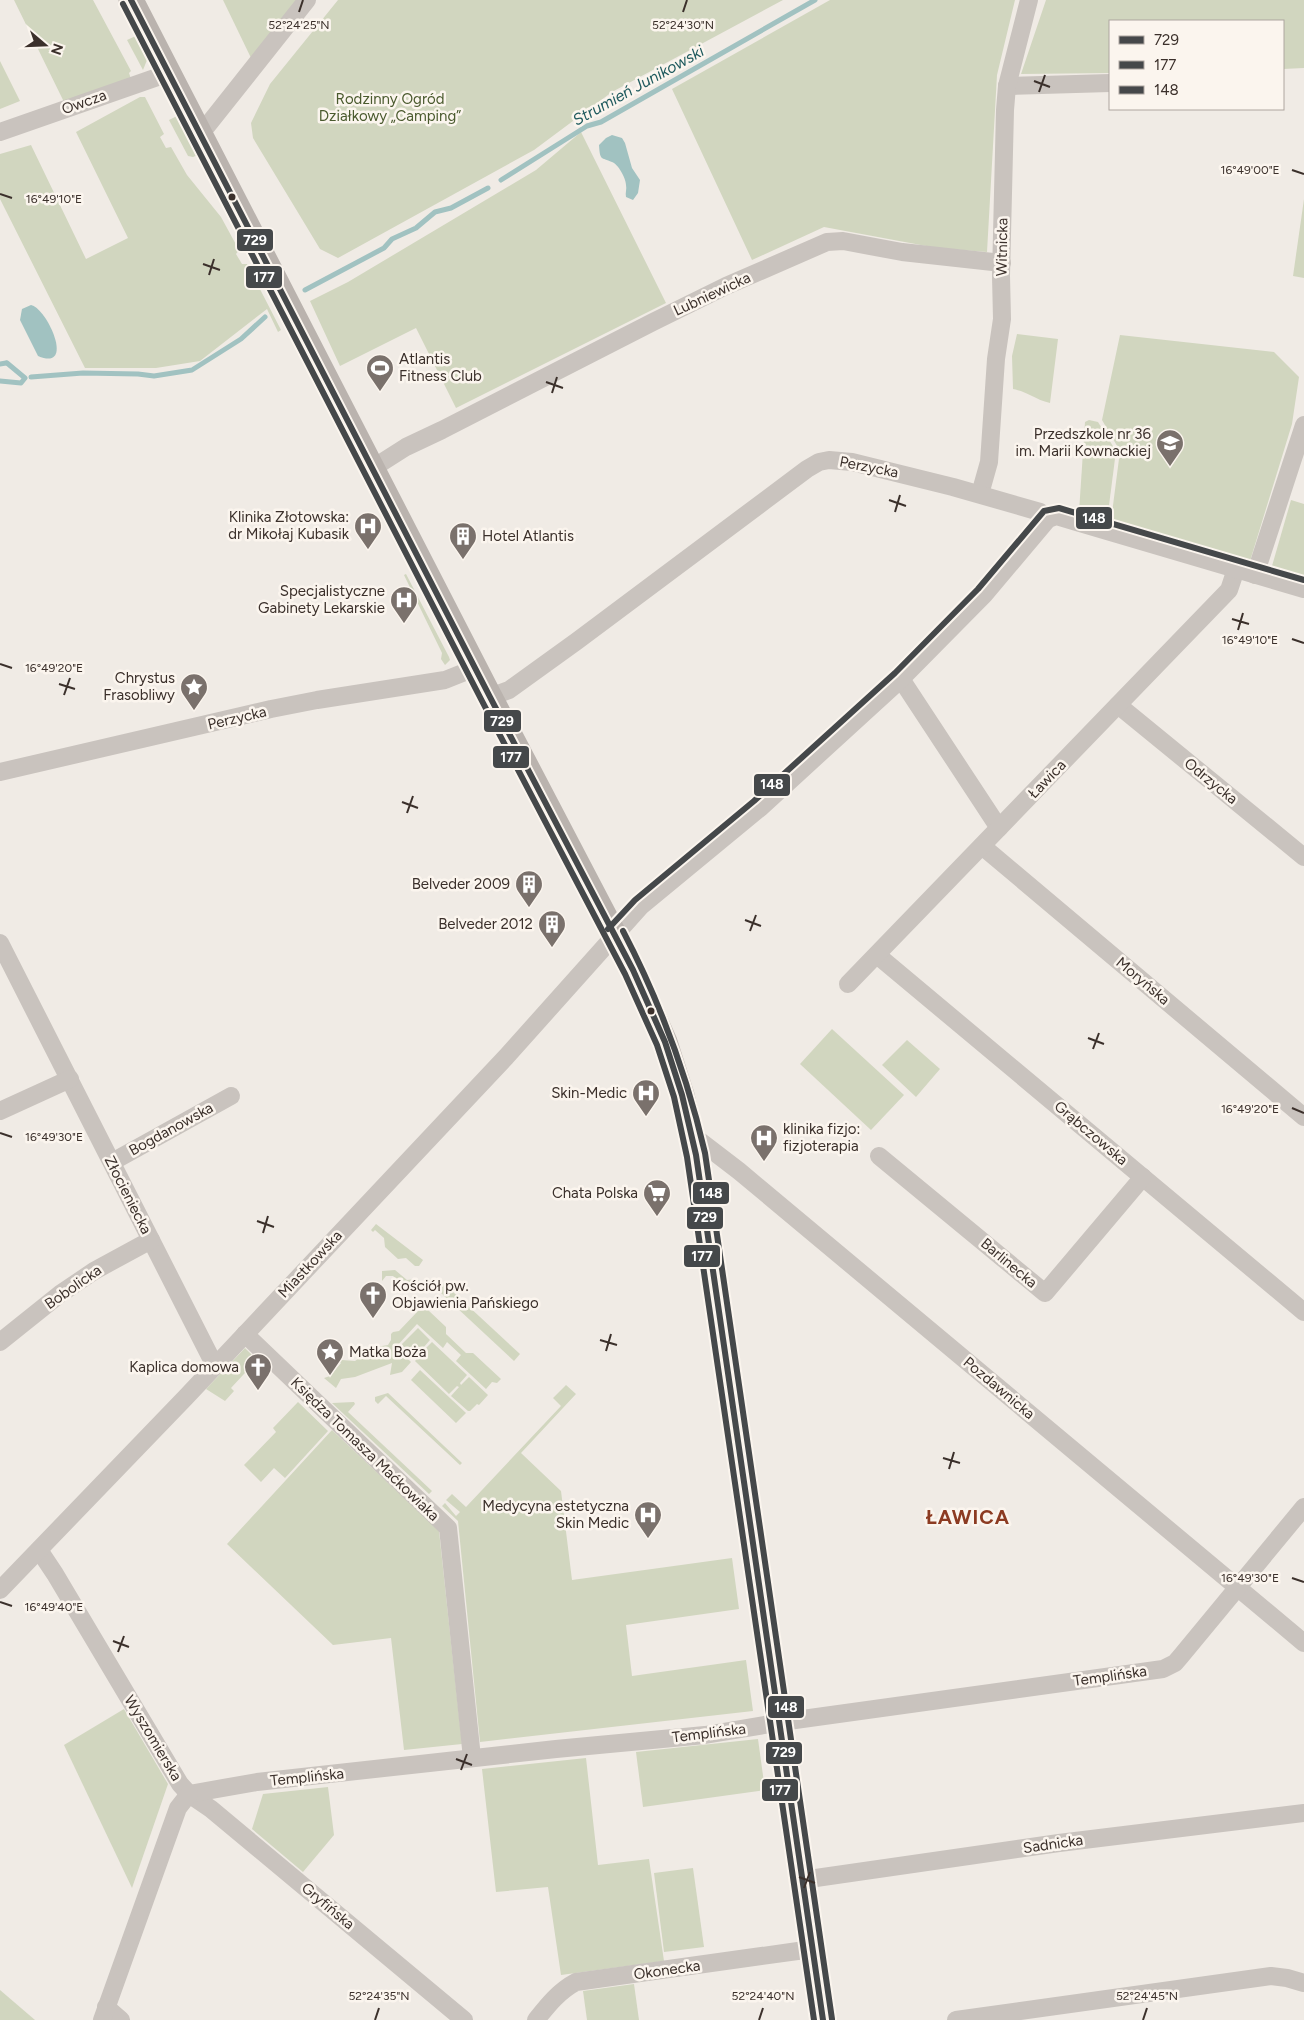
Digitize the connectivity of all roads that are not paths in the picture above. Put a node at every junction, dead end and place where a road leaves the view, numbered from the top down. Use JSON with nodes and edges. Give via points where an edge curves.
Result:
{"nodes":[{"id":1,"x":131,"y":0,"type":"edge"},
{"id":2,"x":308,"y":0,"type":"edge"},
{"id":3,"x":1029,"y":0,"type":"edge"},
{"id":4,"x":169,"y":73,"type":"junction"},
{"id":5,"x":1109,"y":83,"type":"edge"},
{"id":6,"x":1007,"y":86,"type":"junction"},
{"id":7,"x":199,"y":131,"type":"junction"},
{"id":8,"x":0,"y":132,"type":"edge"},
{"id":9,"x":1002,"y":263,"type":"junction"},
{"id":10,"x":1304,"y":425,"type":"edge"},
{"id":11,"x":372,"y":468,"type":"junction"},
{"id":12,"x":980,"y":494,"type":"junction"},
{"id":13,"x":1048,"y":519,"type":"junction"},
{"id":14,"x":1236,"y":569,"type":"junction"},
{"id":15,"x":1255,"y":575,"type":"junction"},
{"id":16,"x":1304,"y":590,"type":"edge"},
{"id":17,"x":475,"y":668,"type":"junction"},
{"id":18,"x":901,"y":680,"type":"junction"},
{"id":19,"x":490,"y":697,"type":"junction"},
{"id":20,"x":1118,"y":705,"type":"junction"},
{"id":21,"x":0,"y":772,"type":"edge"},
{"id":22,"x":999,"y":828,"type":"junction"},
{"id":23,"x":982,"y":846,"type":"junction"},
{"id":24,"x":1304,"y":857,"type":"edge"},
{"id":25,"x":615,"y":935,"type":"junction"},
{"id":26,"x":0,"y":943,"type":"edge"},
{"id":27,"x":877,"y":955,"type":"junction"},
{"id":28,"x":848,"y":984,"type":"dead end"},
{"id":29,"x":70,"y":1079,"type":"junction"},
{"id":30,"x":231,"y":1096,"type":"dead end"},
{"id":31,"x":0,"y":1111,"type":"edge"},
{"id":32,"x":1304,"y":1117,"type":"edge"},
{"id":33,"x":692,"y":1135,"type":"junction"},
{"id":34,"x":879,"y":1156,"type":"dead end"},
{"id":35,"x":112,"y":1162,"type":"junction"},
{"id":36,"x":1143,"y":1177,"type":"junction"},
{"id":37,"x":151,"y":1240,"type":"junction"},
{"id":38,"x":1304,"y":1312,"type":"edge"},
{"id":39,"x":245,"y":1334,"type":"junction"},
{"id":40,"x":0,"y":1342,"type":"edge"},
{"id":41,"x":215,"y":1366,"type":"junction"},
{"id":42,"x":1304,"y":1507,"type":"edge"},
{"id":43,"x":38,"y":1550,"type":"junction"},
{"id":44,"x":1238,"y":1587,"type":"junction"},
{"id":45,"x":0,"y":1590,"type":"edge"},
{"id":46,"x":1304,"y":1643,"type":"edge"},
{"id":47,"x":780,"y":1724,"type":"junction"},
{"id":48,"x":472,"y":1758,"type":"junction"},
{"id":49,"x":189,"y":1794,"type":"junction"},
{"id":50,"x":1304,"y":1813,"type":"edge"},
{"id":51,"x":802,"y":1880,"type":"junction"},
{"id":52,"x":812,"y":1949,"type":"junction"},
{"id":53,"x":1304,"y":1983,"type":"edge"},
{"id":54,"x":104,"y":2014,"type":"edge"},
{"id":55,"x":122,"y":2020,"type":"edge"},
{"id":56,"x":464,"y":2020,"type":"edge"},
{"id":57,"x":536,"y":2020,"type":"edge"},
{"id":58,"x":823,"y":2020,"type":"edge"},
{"id":59,"x":956,"y":2020,"type":"edge"}],
"edges":[{"from":1,"to":4,"type":"street"},
{"from":2,"to":7,"type":"street","via":[[207,126]]},
{"from":3,"to":6,"type":"street","name":"Witnicka"},
{"from":4,"to":7,"type":"street"},
{"from":4,"to":8,"type":"street","name":"Owcza"},
{"from":5,"to":6,"type":"street"},
{"from":6,"to":9,"type":"street","name":"Witnicka"},
{"from":7,"to":11,"type":"street"},
{"from":9,"to":11,"type":"street","name":"Lubniewicka","via":[[902,252],[843,241],[827,242],[726,286],[406,447]]},
{"from":9,"to":12,"type":"street","name":"Witnicka","via":[[1002,319],[989,462]]},
{"from":10,"to":15,"type":"street"},
{"from":11,"to":17,"type":"street"},
{"from":12,"to":13,"type":"street","name":"Perzycka","via":[[1040,512]]},
{"from":12,"to":19,"type":"street","name":"Perzycka","via":[[852,462],[819,462],[577,642],[509,690]]},
{"from":13,"to":14,"type":"street","name":"Perzycka","via":[[1056,516]]},
{"from":13,"to":18,"type":"street","name":"Miastkowska","via":[[1005,571]]},
{"from":14,"to":15,"type":"street","name":"Perzycka"},
{"from":14,"to":20,"type":"street","name":"Ławica","via":[[1228,590]]},
{"from":15,"to":16,"type":"street","name":"Perzycka"},
{"from":17,"to":19,"type":"street"},
{"from":17,"to":21,"type":"street","name":"Perzycka","via":[[445,680],[317,700]]},
{"from":18,"to":22,"type":"street"},
{"from":18,"to":25,"type":"street","name":"Miastkowska","via":[[760,808],[642,906]]},
{"from":19,"to":25,"type":"street"},
{"from":20,"to":22,"type":"street","name":"Ławica"},
{"from":20,"to":24,"type":"street","name":"Odrzycka"},
{"from":22,"to":23,"type":"street","name":"Ławica"},
{"from":23,"to":27,"type":"street","name":"Ławica"},
{"from":23,"to":32,"type":"street","name":"Moryńska"},
{"from":25,"to":33,"type":"street","via":[[659,1026]]},
{"from":25,"to":39,"type":"street","name":"Miastkowska","via":[[506,1057]]},
{"from":26,"to":29,"type":"street","name":"Złocieniecka"},
{"from":27,"to":28,"type":"street","name":"Ławica"},
{"from":27,"to":36,"type":"street","name":"Grąbczowska"},
{"from":29,"to":31,"type":"street"},
{"from":29,"to":35,"type":"street","name":"Złocieniecka"},
{"from":30,"to":35,"type":"street","name":"Bogdanowska"},
{"from":33,"to":44,"type":"street","name":"Pozdawnicka","via":[[754,1183]]},
{"from":33,"to":47,"type":"street"},
{"from":34,"to":36,"type":"street","name":"Barlinecka","via":[[1045,1293]]},
{"from":35,"to":37,"type":"street","name":"Złocieniecka"},
{"from":36,"to":38,"type":"street","name":"Grąbczowska"},
{"from":37,"to":40,"type":"street","name":"Bobolicka","via":[[94,1270]]},
{"from":37,"to":41,"type":"street","name":"Złocieniecka"},
{"from":39,"to":41,"type":"street","name":"Miastkowska"},
{"from":39,"to":48,"type":"street","name":"Księdza Tomasza Maćkowiaka","via":[[448,1528]]},
{"from":41,"to":43,"type":"street","name":"Miastkowska"},
{"from":42,"to":44,"type":"street","name":"Templińska"},
{"from":43,"to":45,"type":"street","name":"Miastkowska"},
{"from":43,"to":49,"type":"street","name":"Wyszomierska"},
{"from":44,"to":46,"type":"street","name":"Pozdawnicka"},
{"from":44,"to":47,"type":"street","name":"Templińska","via":[[1175,1663],[1163,1669]]},
{"from":47,"to":48,"type":"street","name":"Templińska","via":[[704,1735]]},
{"from":47,"to":51,"type":"street"},
{"from":48,"to":49,"type":"street","name":"Templińska","via":[[257,1782]]},
{"from":49,"to":54,"type":"street","name":"Wyszomierska","via":[[178,1808]]},
{"from":49,"to":56,"type":"street","name":"Gryfińska","via":[[212,1809]]},
{"from":50,"to":51,"type":"street","name":"Sadnicka","via":[[1059,1843]]},
{"from":51,"to":52,"type":"street"},
{"from":52,"to":57,"type":"street","name":"Okonecka","via":[[576,1982],[560,1993]]},
{"from":52,"to":58,"type":"street"},
{"from":53,"to":59,"type":"street","via":[[1271,1976]]},
{"from":54,"to":55,"type":"street"}]}
